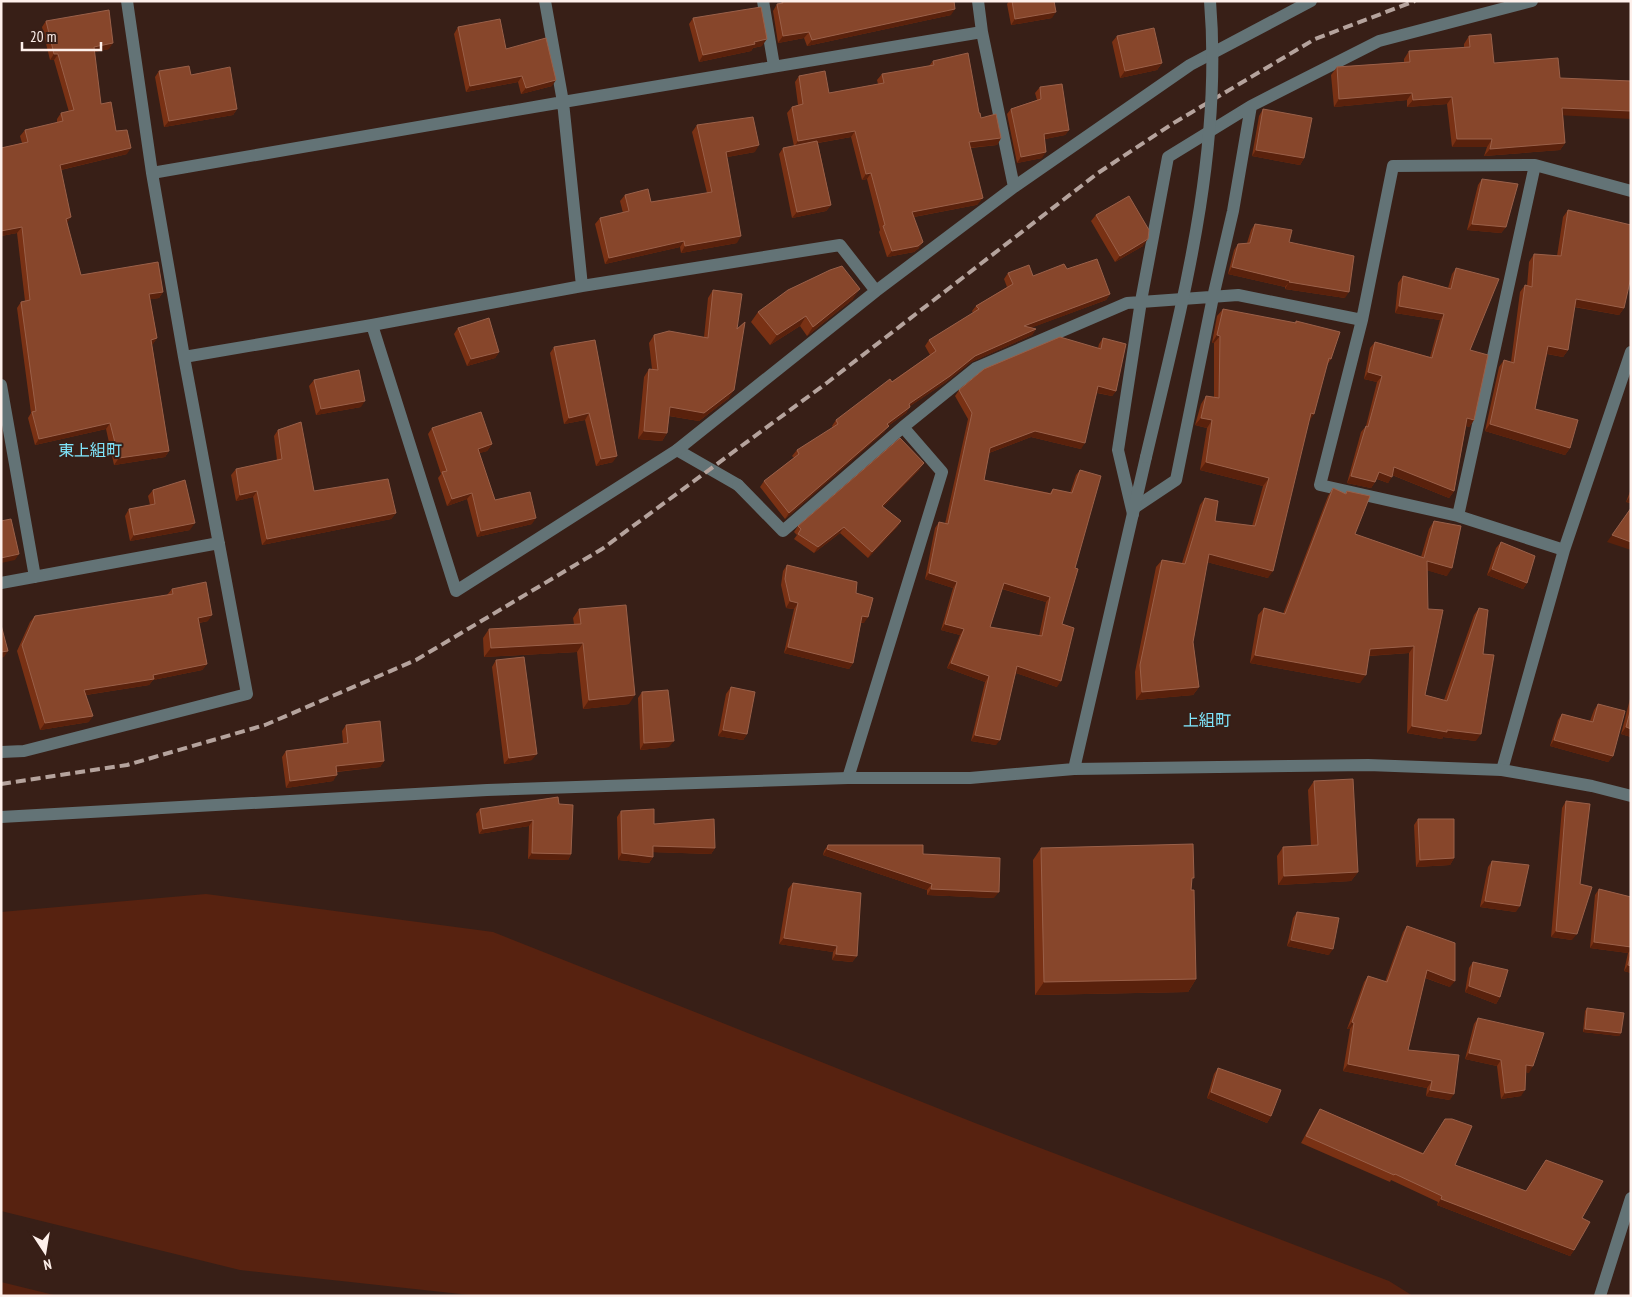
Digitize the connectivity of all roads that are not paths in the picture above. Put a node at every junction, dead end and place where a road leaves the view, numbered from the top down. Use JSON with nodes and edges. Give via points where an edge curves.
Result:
{"nodes":[{"id":1,"x":126,"y":1,"type":"edge"},
{"id":2,"x":545,"y":1,"type":"edge"},
{"id":3,"x":763,"y":1,"type":"edge"},
{"id":4,"x":978,"y":1,"type":"edge"},
{"id":5,"x":1210,"y":1,"type":"edge"},
{"id":6,"x":1311,"y":1,"type":"edge"},
{"id":7,"x":1532,"y":1,"type":"edge"},
{"id":8,"x":982,"y":32,"type":"junction"},
{"id":9,"x":774,"y":66,"type":"junction"},
{"id":10,"x":563,"y":102,"type":"junction"},
{"id":11,"x":1251,"y":106,"type":"junction"},
{"id":12,"x":1535,"y":165,"type":"junction"},
{"id":13,"x":152,"y":173,"type":"junction"},
{"id":14,"x":1014,"y":187,"type":"junction"},
{"id":15,"x":1631,"y":191,"type":"edge"},
{"id":16,"x":582,"y":286,"type":"junction"},
{"id":17,"x":876,"y":291,"type":"junction"},
{"id":18,"x":1213,"y":297,"type":"junction"},
{"id":19,"x":1141,"y":301,"type":"junction"},
{"id":20,"x":1362,"y":320,"type":"junction"},
{"id":21,"x":372,"y":326,"type":"junction"},
{"id":22,"x":1631,"y":352,"type":"edge"},
{"id":23,"x":184,"y":357,"type":"junction"},
{"id":24,"x":1,"y":385,"type":"edge"},
{"id":25,"x":903,"y":426,"type":"junction"},
{"id":26,"x":677,"y":450,"type":"junction"},
{"id":27,"x":1133,"y":511,"type":"junction"},
{"id":28,"x":1458,"y":516,"type":"junction"},
{"id":29,"x":219,"y":543,"type":"junction"},
{"id":30,"x":1564,"y":550,"type":"junction"},
{"id":31,"x":35,"y":577,"type":"junction"},
{"id":32,"x":1,"y":583,"type":"edge"},
{"id":33,"x":1,"y":752,"type":"edge"},
{"id":34,"x":1074,"y":769,"type":"junction"},
{"id":35,"x":1502,"y":770,"type":"junction"},
{"id":36,"x":848,"y":778,"type":"junction"},
{"id":37,"x":1631,"y":796,"type":"edge"},
{"id":38,"x":1,"y":818,"type":"edge"},
{"id":39,"x":1631,"y":1198,"type":"edge"},
{"id":40,"x":1601,"y":1291,"type":"edge"}],
"edges":[{"from":1,"to":13,"type":"street"},
{"from":2,"to":10,"type":"street"},
{"from":3,"to":9,"type":"street"},
{"from":4,"to":8,"type":"street"},
{"from":5,"to":27,"type":"street","bridge":true,"via":[[1212,117],[1198,227]]},
{"from":6,"to":14,"type":"street","via":[[1190,64]]},
{"from":7,"to":11,"type":"street","via":[[1379,41]]},
{"from":8,"to":9,"type":"street"},
{"from":8,"to":14,"type":"street"},
{"from":9,"to":10,"type":"street"},
{"from":10,"to":13,"type":"street"},
{"from":10,"to":16,"type":"street"},
{"from":11,"to":18,"type":"street","via":[[1233,211]]},
{"from":11,"to":19,"type":"street","via":[[1168,157]]},
{"from":12,"to":15,"type":"street"},
{"from":12,"to":20,"type":"street","via":[[1393,166]]},
{"from":12,"to":28,"type":"street"},
{"from":13,"to":23,"type":"street"},
{"from":14,"to":17,"type":"street"},
{"from":16,"to":17,"type":"street","via":[[840,245]]},
{"from":16,"to":21,"type":"street"},
{"from":17,"to":26,"type":"street"},
{"from":18,"to":19,"type":"street"},
{"from":18,"to":20,"type":"street","via":[[1238,295]]},
{"from":18,"to":27,"type":"street","via":[[1176,480]]},
{"from":19,"to":25,"type":"street","via":[[1127,303],[976,368]]},
{"from":19,"to":27,"type":"street","via":[[1118,450]]},
{"from":20,"to":28,"type":"street","via":[[1320,485]]},
{"from":21,"to":23,"type":"street"},
{"from":21,"to":26,"type":"street","via":[[456,591]]},
{"from":22,"to":30,"type":"street"},
{"from":23,"to":29,"type":"street"},
{"from":24,"to":31,"type":"street"},
{"from":25,"to":26,"type":"street","via":[[784,531],[738,485]]},
{"from":25,"to":36,"type":"street","via":[[942,472]]},
{"from":27,"to":34,"type":"street"},
{"from":28,"to":30,"type":"street"},
{"from":29,"to":31,"type":"street"},
{"from":29,"to":33,"type":"street","via":[[247,694],[24,751]]},
{"from":30,"to":35,"type":"street"},
{"from":31,"to":32,"type":"street"},
{"from":34,"to":35,"type":"street","via":[[1368,766]]},
{"from":34,"to":36,"type":"street","via":[[970,778]]},
{"from":35,"to":37,"type":"street"},
{"from":36,"to":38,"type":"street","via":[[487,790]]},
{"from":39,"to":40,"type":"street"}]}
